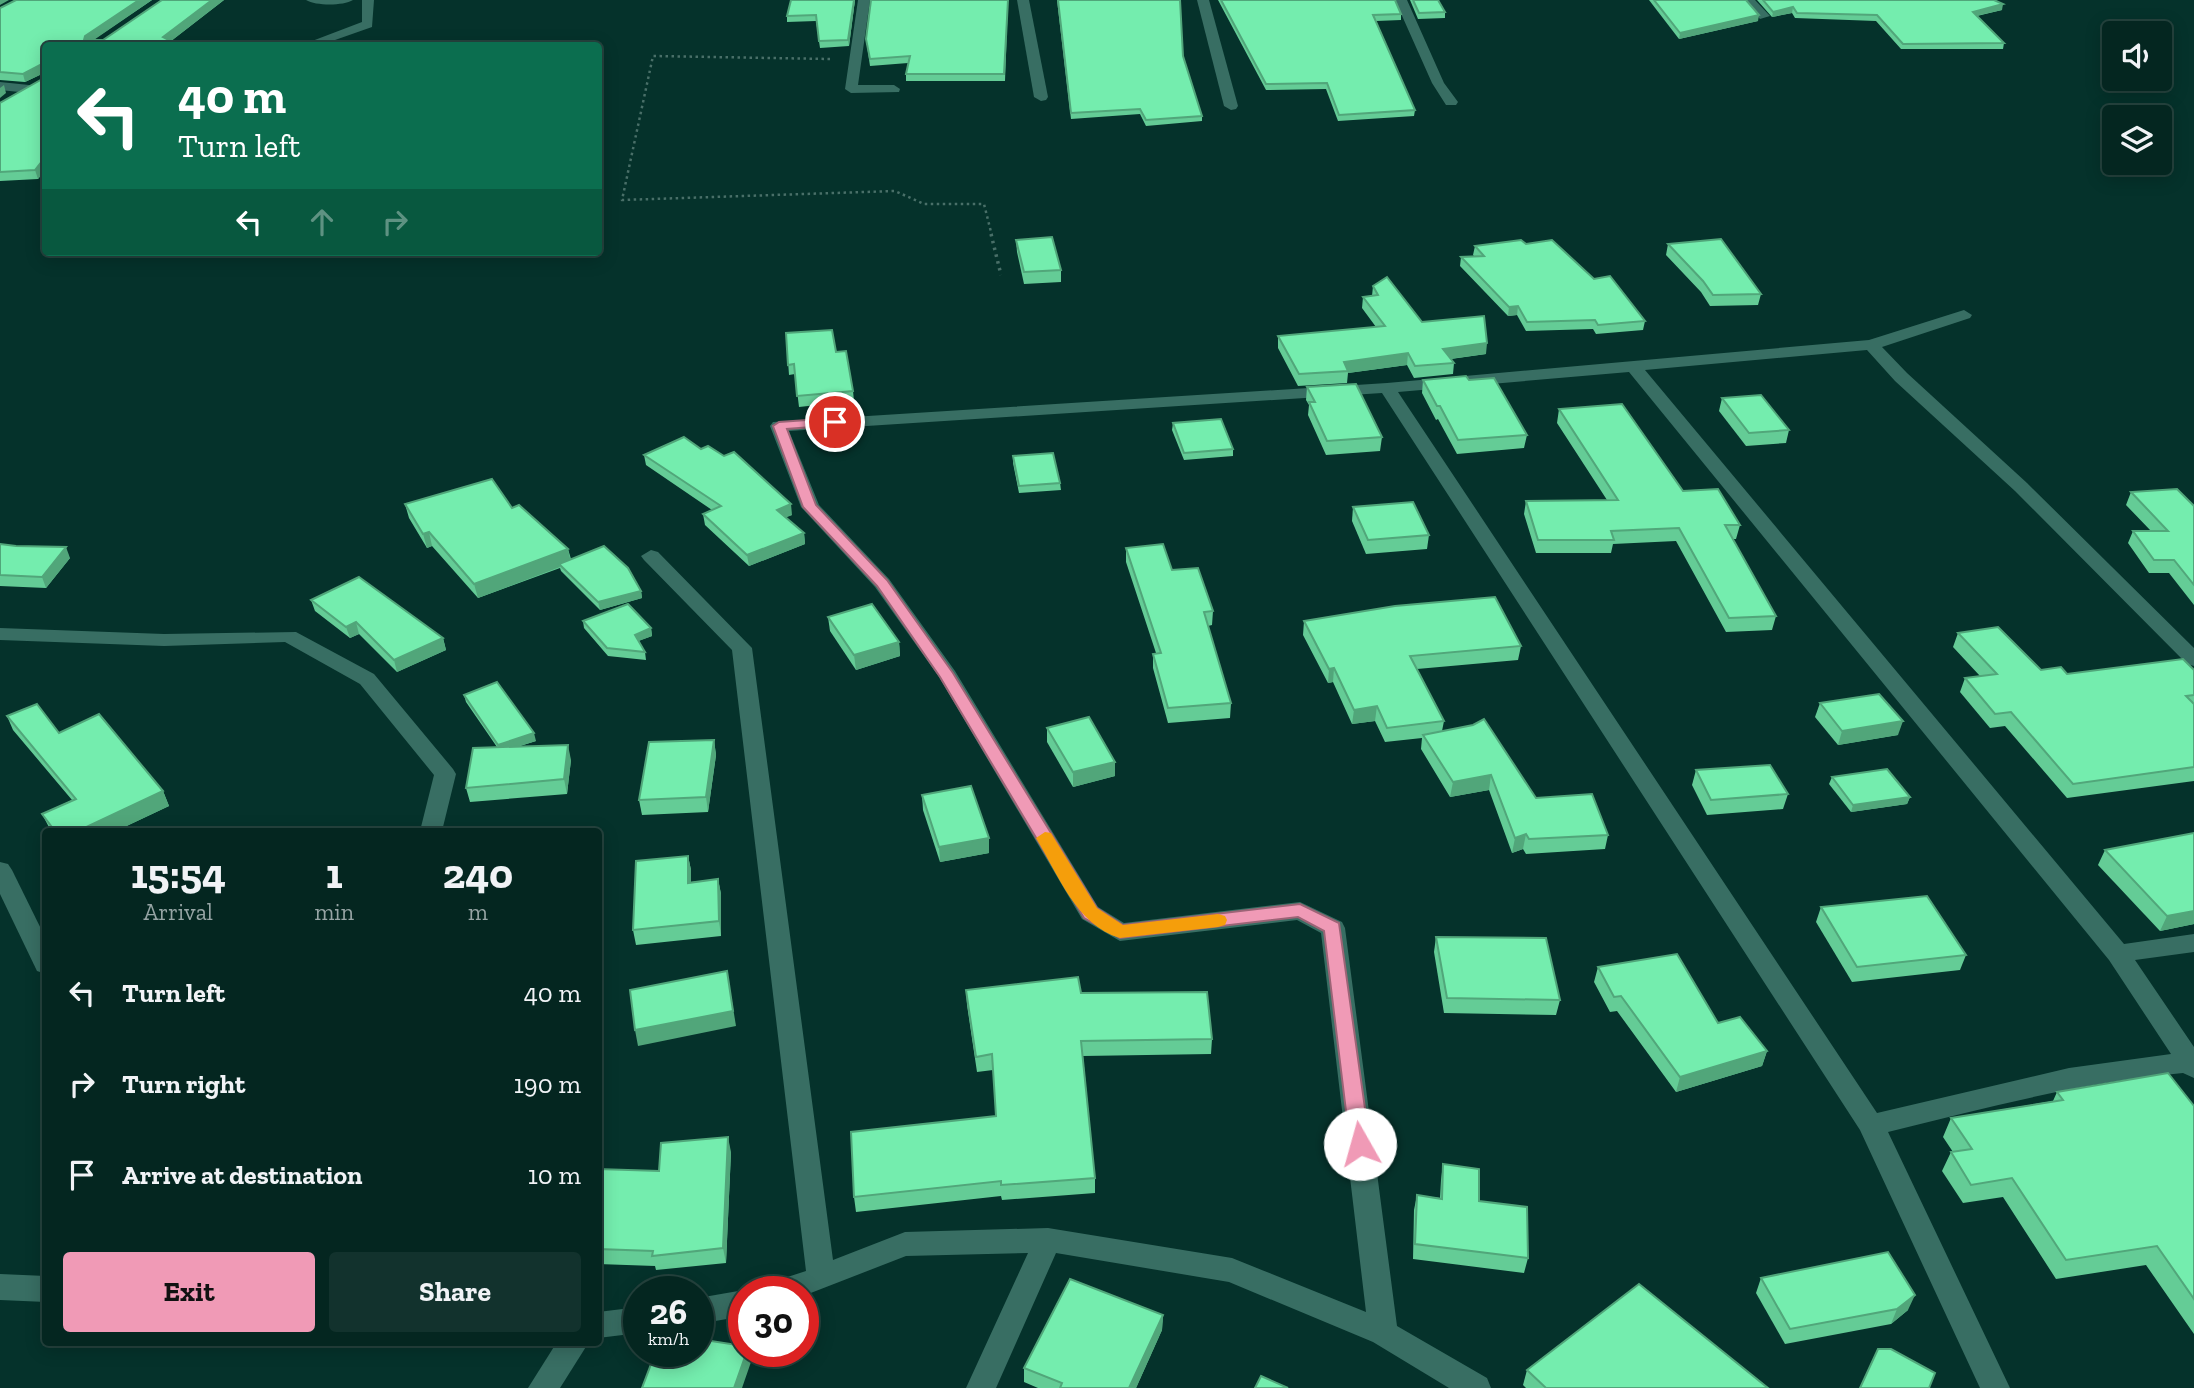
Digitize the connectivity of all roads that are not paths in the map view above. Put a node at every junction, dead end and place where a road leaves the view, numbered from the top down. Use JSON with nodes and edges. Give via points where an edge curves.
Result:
{"nodes":[{"id":1,"x":312,"y":0,"type":"edge"},
{"id":2,"x":346,"y":0,"type":"edge"},
{"id":3,"x":368,"y":0,"type":"edge"},
{"id":4,"x":864,"y":0,"type":"edge"},
{"id":5,"x":1023,"y":0,"type":"edge"},
{"id":6,"x":1203,"y":0,"type":"edge"},
{"id":7,"x":1401,"y":0,"type":"edge"},
{"id":8,"x":1749,"y":0,"type":"edge"},
{"id":9,"x":1764,"y":16,"type":"edge"},
{"id":10,"x":316,"y":42,"type":"edge"},
{"id":11,"x":0,"y":86,"type":"edge"},
{"id":12,"x":894,"y":89,"type":"dead end"},
{"id":13,"x":1041,"y":97,"type":"dead end"},
{"id":14,"x":10,"y":100,"type":"edge"},
{"id":15,"x":1451,"y":102,"type":"dead end"},
{"id":16,"x":1231,"y":106,"type":"dead end"},
{"id":17,"x":1964,"y":315,"type":"dead end"},
{"id":18,"x":1871,"y":345,"type":"junction"},
{"id":19,"x":1633,"y":366,"type":"junction"},
{"id":20,"x":1387,"y":388,"type":"junction"},
{"id":21,"x":651,"y":556,"type":"dead end"},
{"id":22,"x":0,"y":634,"type":"edge"},
{"id":23,"x":2194,"y":660,"type":"edge"},
{"id":24,"x":432,"y":828,"type":"edge"},
{"id":25,"x":0,"y":870,"type":"edge"},
{"id":26,"x":2194,"y":943,"type":"edge"},
{"id":27,"x":2118,"y":954,"type":"junction"},
{"id":28,"x":42,"y":957,"type":"edge"},
{"id":29,"x":2192,"y":1065,"type":"edge"},
{"id":30,"x":1871,"y":1125,"type":"junction"},
{"id":31,"x":1048,"y":1240,"type":"junction"},
{"id":32,"x":821,"y":1278,"type":"joint"},
{"id":33,"x":0,"y":1287,"type":"edge"},
{"id":34,"x":42,"y":1289,"type":"edge"},
{"id":35,"x":623,"y":1322,"type":"edge"},
{"id":36,"x":602,"y":1325,"type":"edge"},
{"id":37,"x":1383,"y":1333,"type":"junction"},
{"id":38,"x":571,"y":1346,"type":"edge"},
{"id":39,"x":543,"y":1388,"type":"edge"},
{"id":40,"x":981,"y":1388,"type":"edge"},
{"id":41,"x":1476,"y":1388,"type":"edge"},
{"id":42,"x":1995,"y":1388,"type":"edge"}],
"edges":[{"from":1,"to":2,"type":"street"},
{"from":3,"to":10,"type":"street","via":[[368,24]]},
{"from":4,"to":12,"type":"street","via":[[851,89]]},
{"from":5,"to":13,"type":"street"},
{"from":6,"to":16,"type":"street"},
{"from":7,"to":15,"type":"street"},
{"from":8,"to":9,"type":"street"},
{"from":11,"to":14,"type":"street","via":[[33,86]]},
{"from":17,"to":18,"type":"street"},
{"from":18,"to":19,"type":"street"},
{"from":18,"to":23,"type":"street"},
{"from":19,"to":20,"type":"street"},
{"from":19,"to":27,"type":"street"},
{"from":20,"to":30,"type":"street"},
{"from":20,"to":37,"type":"street","via":[[779,426],[810,507],[882,583],[948,676],[1090,913],[1120,932],[1300,911],[1333,928]]},
{"from":21,"to":32,"type":"street","via":[[742,648]]},
{"from":22,"to":24,"type":"street","via":[[164,640],[289,636],[367,679],[445,774]]},
{"from":25,"to":28,"type":"street"},
{"from":26,"to":27,"type":"street"},
{"from":27,"to":29,"type":"street"},
{"from":29,"to":30,"type":"street","via":[[2153,1065],[2035,1086]]},
{"from":30,"to":42,"type":"street"},
{"from":31,"to":32,"type":"street","via":[[905,1244]]},
{"from":31,"to":37,"type":"street","via":[[1232,1270]]},
{"from":31,"to":40,"type":"street"},
{"from":33,"to":34,"type":"street"},
{"from":35,"to":36,"type":"street"},
{"from":37,"to":41,"type":"street"},
{"from":38,"to":39,"type":"street"}]}
